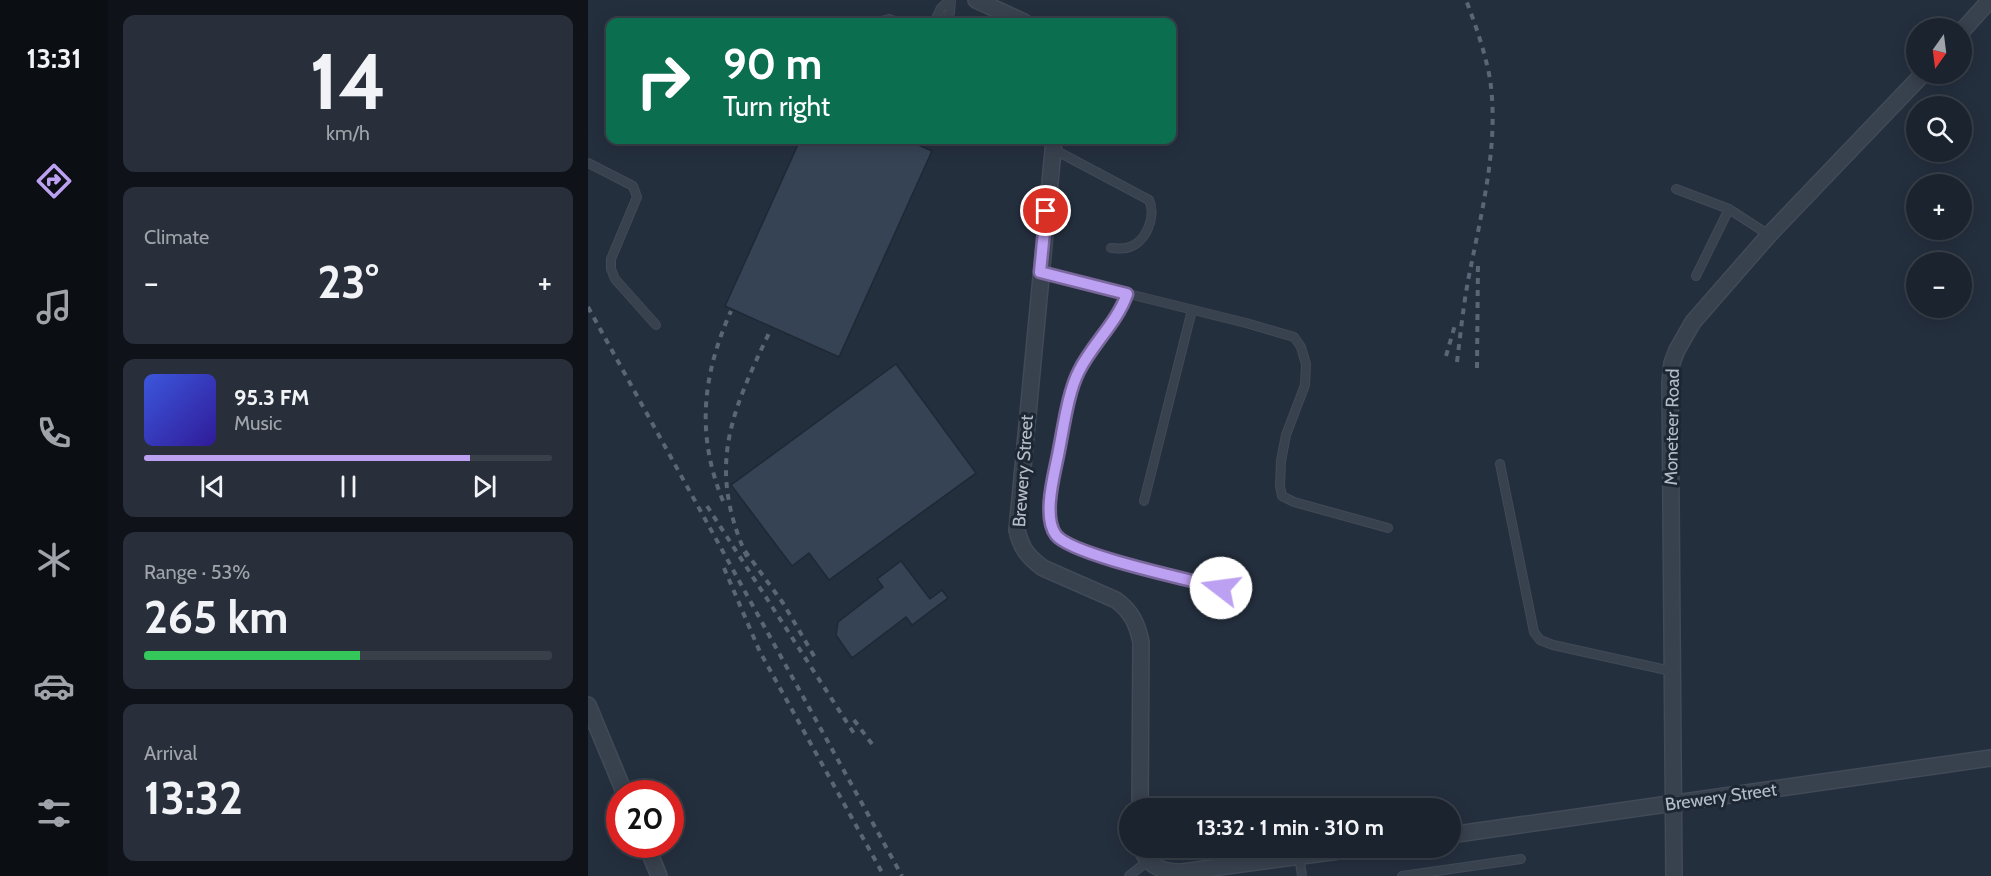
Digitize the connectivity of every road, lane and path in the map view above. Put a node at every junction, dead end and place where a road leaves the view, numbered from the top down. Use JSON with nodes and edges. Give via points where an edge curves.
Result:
{"nodes":[{"id":1,"x":951,"y":0,"type":"edge"},
{"id":2,"x":976,"y":0,"type":"edge"},
{"id":3,"x":1990,"y":0,"type":"edge"},
{"id":4,"x":936,"y":18,"type":"edge"},
{"id":5,"x":948,"y":18,"type":"edge"},
{"id":6,"x":1015,"y":18,"type":"edge"},
{"id":7,"x":1972,"y":20,"type":"edge"},
{"id":8,"x":1913,"y":84,"type":"edge"},
{"id":9,"x":1053,"y":144,"type":"edge"},
{"id":10,"x":588,"y":163,"type":"edge"},
{"id":11,"x":1676,"y":189,"type":"dead end"},
{"id":12,"x":1729,"y":209,"type":"junction"},
{"id":13,"x":1769,"y":235,"type":"junction"},
{"id":14,"x":1111,"y":248,"type":"dead end"},
{"id":15,"x":1040,"y":272,"type":"junction"},
{"id":16,"x":1696,"y":276,"type":"dead end"},
{"id":17,"x":1127,"y":294,"type":"junction"},
{"id":18,"x":1192,"y":310,"type":"junction"},
{"id":19,"x":656,"y":325,"type":"dead end"},
{"id":20,"x":1500,"y":464,"type":"dead end"},
{"id":21,"x":1144,"y":501,"type":"dead end"},
{"id":22,"x":1388,"y":528,"type":"dead end"},
{"id":23,"x":1221,"y":588,"type":"dead end"},
{"id":24,"x":1671,"y":670,"type":"junction"},
{"id":25,"x":588,"y":705,"type":"edge"},
{"id":26,"x":1991,"y":758,"type":"edge"},
{"id":27,"x":619,"y":780,"type":"edge"},
{"id":28,"x":1140,"y":798,"type":"edge"},
{"id":29,"x":1672,"y":804,"type":"junction"},
{"id":30,"x":1461,"y":833,"type":"edge"},
{"id":31,"x":652,"y":858,"type":"edge"},
{"id":32,"x":1141,"y":858,"type":"edge"},
{"id":33,"x":1147,"y":858,"type":"edge"},
{"id":34,"x":1284,"y":858,"type":"edge"},
{"id":35,"x":1299,"y":858,"type":"edge"},
{"id":36,"x":1521,"y":859,"type":"dead end"},
{"id":37,"x":659,"y":876,"type":"edge"},
{"id":38,"x":1129,"y":876,"type":"edge"},
{"id":39,"x":1302,"y":876,"type":"edge"},
{"id":40,"x":1402,"y":876,"type":"edge"},
{"id":41,"x":1674,"y":876,"type":"edge"}],
"edges":[{"from":1,"to":4,"type":"lane"},
{"from":1,"to":5,"type":"lane"},
{"from":2,"to":6,"type":"street"},
{"from":3,"to":7,"type":"street"},
{"from":8,"to":13,"type":"street","name":"Moneteer Road"},
{"from":9,"to":14,"type":"lane","via":[[1149,200],[1152,207],[1148,229],[1137,243]]},
{"from":9,"to":15,"type":"street","name":"Brewery Street"},
{"from":10,"to":19,"type":"lane","via":[[633,186],[637,197],[611,260],[611,269],[615,279]]},
{"from":11,"to":12,"type":"lane"},
{"from":12,"to":13,"type":"lane"},
{"from":12,"to":16,"type":"lane"},
{"from":13,"to":24,"type":"street","name":"Moneteer Road","via":[[1694,322],[1672,363]]},
{"from":15,"to":17,"type":"lane"},
{"from":15,"to":28,"type":"street","name":"Brewery Street","via":[[1019,542],[1025,553],[1043,568],[1116,600],[1132,615],[1141,642]]},
{"from":17,"to":18,"type":"lane"},
{"from":17,"to":23,"type":"lane","via":[[1118,315],[1078,373],[1052,483],[1050,517],[1056,535],[1067,544]]},
{"from":18,"to":21,"type":"lane"},
{"from":18,"to":22,"type":"lane","via":[[1294,337],[1306,364],[1305,385],[1286,435],[1281,461],[1282,496]]},
{"from":20,"to":24,"type":"lane","via":[[1534,632],[1540,640]]},
{"from":24,"to":29,"type":"street","name":"Moneteer Road"},
{"from":25,"to":27,"type":"street"},
{"from":26,"to":29,"type":"street","name":"Brewery Street"},
{"from":29,"to":30,"type":"street","name":"Brewery Street"},
{"from":29,"to":41,"type":"street","name":"Moneteer Road"},
{"from":31,"to":37,"type":"street"},
{"from":32,"to":38,"type":"lane"},
{"from":33,"to":34,"type":"street","via":[[1155,867],[1182,872]]},
{"from":35,"to":39,"type":"lane"},
{"from":36,"to":40,"type":"lane"}]}
